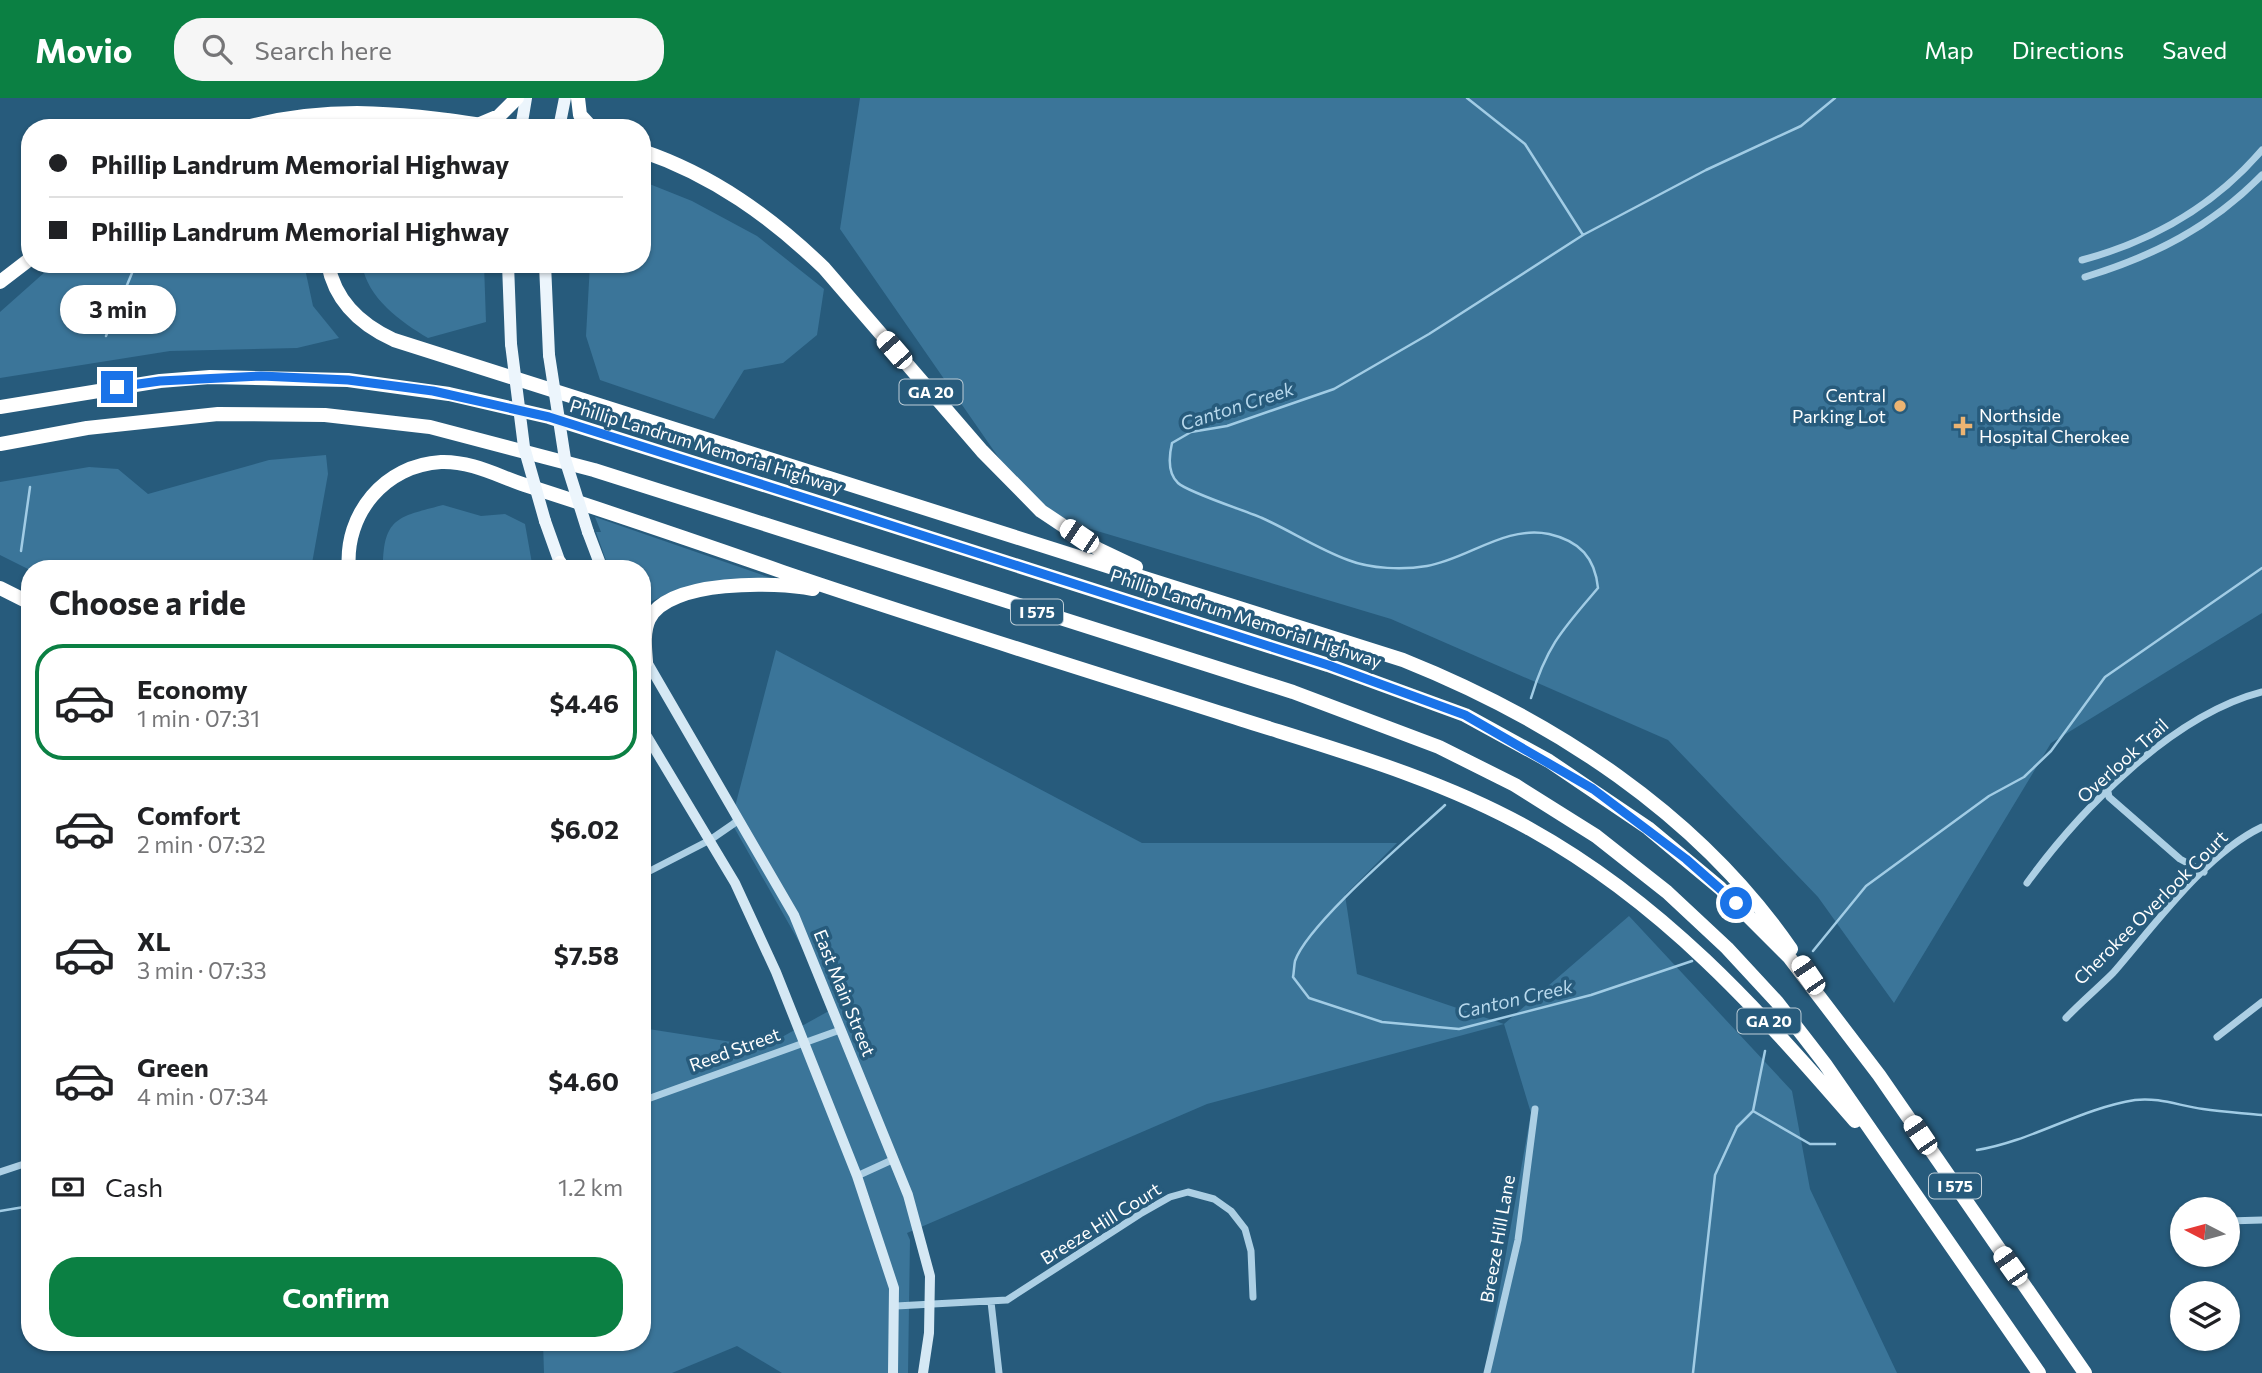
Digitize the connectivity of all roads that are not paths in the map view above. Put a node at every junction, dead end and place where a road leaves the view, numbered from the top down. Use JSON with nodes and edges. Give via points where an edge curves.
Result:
{"nodes":[{"id":1,"x":517,"y":98,"type":"edge"},
{"id":2,"x":526,"y":98,"type":"edge"},
{"id":3,"x":567,"y":98,"type":"edge"},
{"id":4,"x":578,"y":98,"type":"edge"},
{"id":5,"x":285,"y":119,"type":"edge"},
{"id":6,"x":432,"y":119,"type":"edge"},
{"id":7,"x":491,"y":119,"type":"edge"},
{"id":8,"x":522,"y":119,"type":"edge"},
{"id":9,"x":561,"y":119,"type":"edge"},
{"id":10,"x":577,"y":119,"type":"edge"},
{"id":11,"x":584,"y":119,"type":"edge"},
{"id":12,"x":2262,"y":149,"type":"edge"},
{"id":13,"x":651,"y":154,"type":"edge"},
{"id":14,"x":2262,"y":175,"type":"edge"},
{"id":15,"x":2082,"y":260,"type":"dead end"},
{"id":16,"x":21,"y":266,"type":"edge"},
{"id":17,"x":330,"y":273,"type":"edge"},
{"id":18,"x":508,"y":273,"type":"edge"},
{"id":19,"x":545,"y":273,"type":"edge"},
{"id":20,"x":2085,"y":277,"type":"dead end"},
{"id":21,"x":0,"y":282,"type":"edge"},
{"id":22,"x":0,"y":407,"type":"edge"},
{"id":23,"x":0,"y":444,"type":"edge"},
{"id":24,"x":350,"y":560,"type":"edge"},
{"id":25,"x":558,"y":560,"type":"edge"},
{"id":26,"x":599,"y":560,"type":"edge"},
{"id":27,"x":0,"y":588,"type":"edge"},
{"id":28,"x":1188,"y":591,"type":"junction"},
{"id":29,"x":21,"y":598,"type":"edge"},
{"id":30,"x":869,"y":601,"type":"junction"},
{"id":31,"x":651,"y":618,"type":"edge"},
{"id":32,"x":651,"y":670,"type":"edge"},
{"id":33,"x":2262,"y":692,"type":"edge"},
{"id":34,"x":651,"y":743,"type":"edge"},
{"id":35,"x":2108,"y":792,"type":"junction"},
{"id":36,"x":740,"y":820,"type":"junction"},
{"id":37,"x":2262,"y":827,"type":"edge"},
{"id":38,"x":710,"y":840,"type":"junction"},
{"id":39,"x":651,"y":870,"type":"edge"},
{"id":40,"x":2204,"y":872,"type":"junction"},
{"id":41,"x":2026,"y":883,"type":"dead end"},
{"id":42,"x":2262,"y":1002,"type":"edge"},
{"id":43,"x":2066,"y":1018,"type":"dead end"},
{"id":44,"x":1839,"y":1020,"type":"junction"},
{"id":45,"x":840,"y":1030,"type":"junction"},
{"id":46,"x":2217,"y":1037,"type":"dead end"},
{"id":47,"x":804,"y":1042,"type":"junction"},
{"id":48,"x":651,"y":1098,"type":"edge"},
{"id":49,"x":1535,"y":1109,"type":"dead end"},
{"id":50,"x":892,"y":1160,"type":"junction"},
{"id":51,"x":21,"y":1165,"type":"edge"},
{"id":52,"x":0,"y":1172,"type":"edge"},
{"id":53,"x":858,"y":1176,"type":"junction"},
{"id":54,"x":1903,"y":1176,"type":"junction"},
{"id":55,"x":2262,"y":1220,"type":"edge"},
{"id":56,"x":2240,"y":1221,"type":"edge"},
{"id":57,"x":1253,"y":1297,"type":"dead end"},
{"id":58,"x":991,"y":1302,"type":"junction"},
{"id":59,"x":930,"y":1305,"type":"junction"},
{"id":60,"x":896,"y":1306,"type":"junction"},
{"id":61,"x":893,"y":1373,"type":"edge"},
{"id":62,"x":923,"y":1373,"type":"edge"},
{"id":63,"x":999,"y":1373,"type":"edge"},
{"id":64,"x":1487,"y":1373,"type":"edge"},
{"id":65,"x":2039,"y":1373,"type":"edge"},
{"id":66,"x":2085,"y":1373,"type":"edge"}],
"edges":[{"from":1,"to":7,"type":"highway"},
{"from":2,"to":8,"type":"main road"},
{"from":3,"to":9,"type":"main road"},
{"from":3,"to":10,"type":"highway"},
{"from":4,"to":11,"type":"highway"},
{"from":5,"to":6,"type":"highway","via":[[359,111]]},
{"from":12,"to":15,"type":"street","via":[[2235,179],[2188,216],[2150,236]]},
{"from":13,"to":28,"type":"highway","number":"GA 20","via":[[724,188],[799,244],[982,452],[1041,511],[1098,549]]},
{"from":14,"to":20,"type":"street","via":[[2230,206],[2186,237]]},
{"from":16,"to":21,"type":"highway"},
{"from":17,"to":28,"type":"highway","via":[[349,309],[394,340]]},
{"from":18,"to":25,"type":"main road","bridge":true,"via":[[511,344],[524,447]]},
{"from":19,"to":26,"type":"main road","bridge":true,"via":[[550,355],[565,459]]},
{"from":22,"to":44,"type":"highway","name":"Phillip Landrum Memorial Highway","number":"I 575","via":[[210,377],[348,380],[449,394],[549,417],[1340,669],[1465,715],[1593,789],[1720,888],[1789,957]]},
{"from":23,"to":54,"type":"highway","number":"I 575","via":[[87,428],[218,414],[325,415],[430,427],[594,470],[1373,720],[1516,785],[1596,836],[1667,892],[1777,1002]]},
{"from":24,"to":30,"type":"highway","number":"GA 20","via":[[352,528],[377,490],[409,469],[447,462],[625,516]]},
{"from":27,"to":29,"type":"highway"},
{"from":28,"to":44,"type":"highway","number":"GA 20","via":[[1404,660],[1508,706],[1581,751],[1658,807],[1731,876],[1777,930]]},
{"from":30,"to":31,"type":"highway","via":[[785,585],[746,585],[667,602]]},
{"from":30,"to":54,"type":"highway","number":"GA 20","via":[[1422,777],[1535,832],[1616,884],[1707,959],[1768,1021]]},
{"from":32,"to":36,"type":"main road","name":"East Main Street"},
{"from":33,"to":35,"type":"street","name":"Overlook Trail","via":[[2232,702],[2183,729]]},
{"from":34,"to":38,"type":"main road"},
{"from":35,"to":40,"type":"street","via":[[2180,859]]},
{"from":35,"to":41,"type":"street","name":"Overlook Trail"},
{"from":36,"to":38,"type":"street"},
{"from":36,"to":45,"type":"main road","name":"East Main Street","via":[[794,915]]},
{"from":37,"to":40,"type":"street","name":"Cherokee Overlook Court","via":[[2231,846]]},
{"from":38,"to":39,"type":"street"},
{"from":38,"to":47,"type":"main road","via":[[747,908]]},
{"from":40,"to":43,"type":"street","name":"Cherokee Overlook Court"},
{"from":42,"to":46,"type":"street"},
{"from":44,"to":66,"type":"highway","name":"Phillip Landrum Memorial Highway","number":"I 575"},
{"from":45,"to":47,"type":"street","name":"Reed Street"},
{"from":45,"to":50,"type":"main road","name":"East Main Street"},
{"from":47,"to":48,"type":"street","name":"Reed Street"},
{"from":47,"to":53,"type":"main road"},
{"from":49,"to":64,"type":"street","name":"Breeze Hill Lane","via":[[1518,1240]]},
{"from":50,"to":53,"type":"street"},
{"from":50,"to":59,"type":"main road","name":"East Main Street","via":[[908,1195],[926,1257]]},
{"from":51,"to":52,"type":"street"},
{"from":53,"to":60,"type":"main road"},
{"from":54,"to":65,"type":"highway","number":"I 575"},
{"from":55,"to":56,"type":"street"},
{"from":57,"to":58,"type":"street","name":"Breeze Hill Court","via":[[1245,1228],[1214,1199],[1188,1192],[1140,1214],[1024,1292]]},
{"from":58,"to":59,"type":"street","name":"Breeze Hill Court"},
{"from":58,"to":63,"type":"street"},
{"from":59,"to":60,"type":"street","name":"Breeze Hill Court"},
{"from":59,"to":62,"type":"main road","name":"East Main Street"},
{"from":60,"to":61,"type":"main road"}]}
